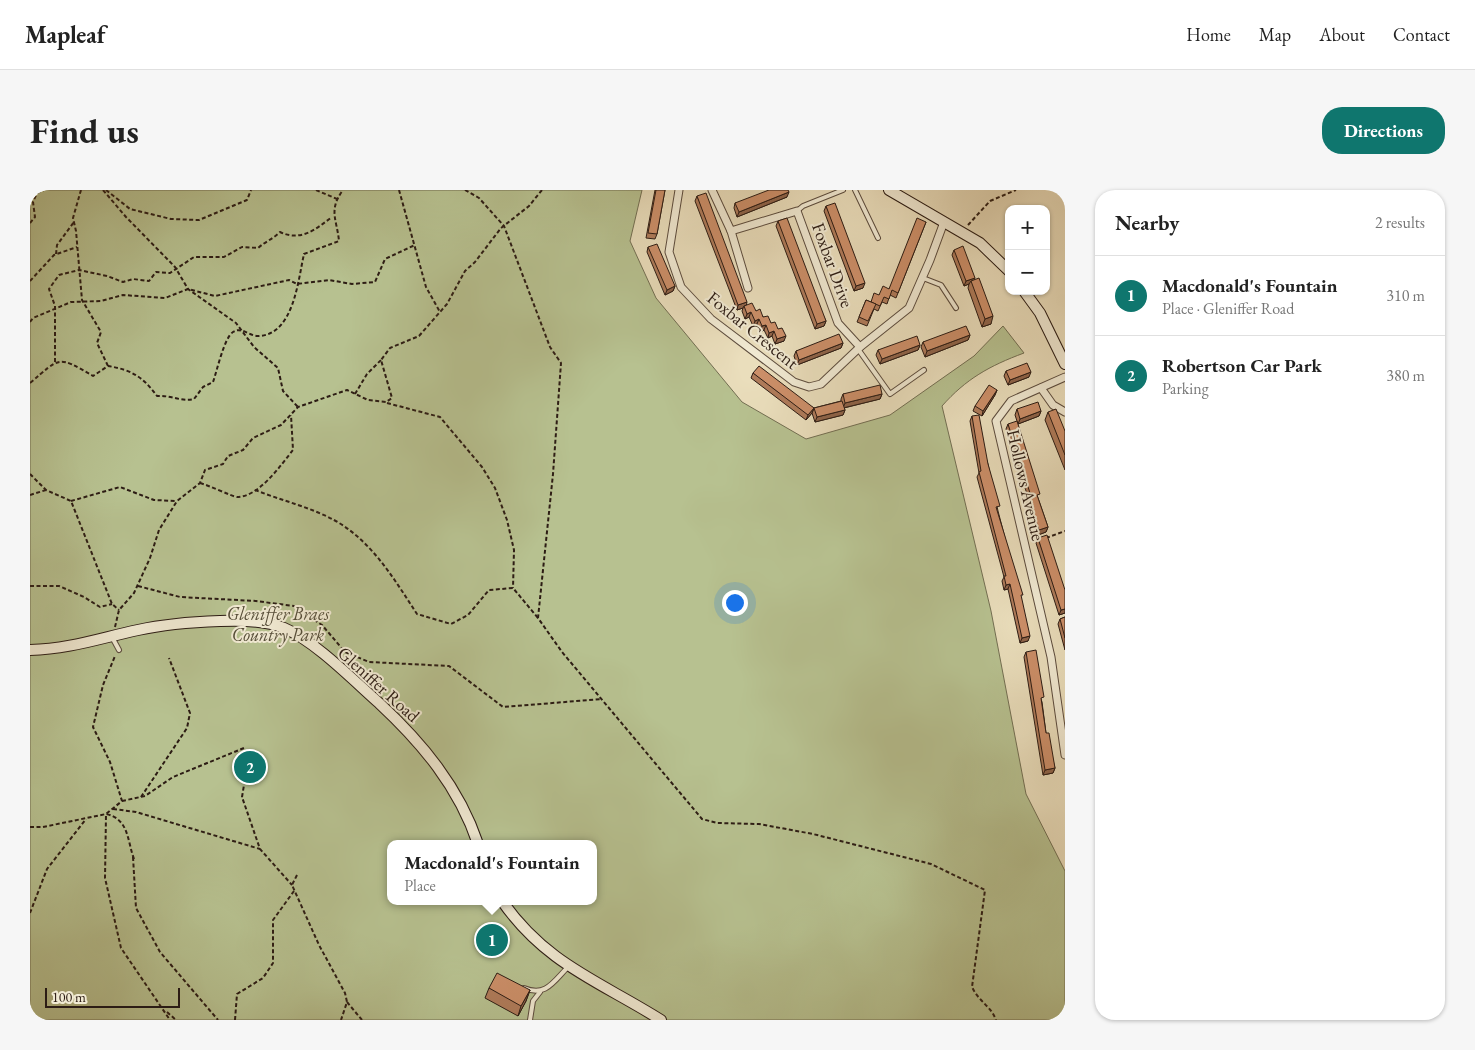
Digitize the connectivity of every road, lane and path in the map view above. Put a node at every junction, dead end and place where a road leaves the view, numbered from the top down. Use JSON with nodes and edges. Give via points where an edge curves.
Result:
{"nodes":[{"id":1,"x":44,"y":190,"type":"edge"},
{"id":2,"x":81,"y":190,"type":"edge"},
{"id":3,"x":105,"y":190,"type":"edge"},
{"id":4,"x":251,"y":190,"type":"edge"},
{"id":5,"x":316,"y":190,"type":"edge"},
{"id":6,"x":342,"y":190,"type":"edge"},
{"id":7,"x":399,"y":190,"type":"edge"},
{"id":8,"x":465,"y":190,"type":"edge"},
{"id":9,"x":542,"y":190,"type":"edge"},
{"id":10,"x":679,"y":190,"type":"edge"},
{"id":11,"x":712,"y":190,"type":"edge"},
{"id":12,"x":842,"y":190,"type":"edge"},
{"id":13,"x":855,"y":190,"type":"edge"},
{"id":14,"x":889,"y":190,"type":"edge"},
{"id":15,"x":1016,"y":190,"type":"edge"},
{"id":16,"x":1063,"y":190,"type":"edge"},
{"id":17,"x":1065,"y":197,"type":"edge"},
{"id":18,"x":337,"y":199,"type":"junction"},
{"id":19,"x":797,"y":211,"type":"junction"},
{"id":20,"x":333,"y":216,"type":"junction"},
{"id":21,"x":74,"y":222,"type":"junction"},
{"id":22,"x":944,"y":222,"type":"junction"},
{"id":23,"x":30,"y":223,"type":"edge"},
{"id":24,"x":504,"y":226,"type":"junction"},
{"id":25,"x":731,"y":232,"type":"junction"},
{"id":26,"x":961,"y":232,"type":"junction"},
{"id":27,"x":878,"y":238,"type":"dead end"},
{"id":28,"x":415,"y":245,"type":"junction"},
{"id":29,"x":77,"y":246,"type":"junction"},
{"id":30,"x":56,"y":255,"type":"junction"},
{"id":31,"x":1005,"y":266,"type":"edge"},
{"id":32,"x":79,"y":270,"type":"junction"},
{"id":33,"x":176,"y":270,"type":"junction"},
{"id":34,"x":922,"y":278,"type":"junction"},
{"id":35,"x":30,"y":280,"type":"edge"},
{"id":36,"x":297,"y":284,"type":"junction"},
{"id":37,"x":748,"y":288,"type":"dead end"},
{"id":38,"x":188,"y":289,"type":"junction"},
{"id":39,"x":1027,"y":295,"type":"edge"},
{"id":40,"x":84,"y":303,"type":"junction"},
{"id":41,"x":956,"y":308,"type":"dead end"},
{"id":42,"x":54,"y":309,"type":"junction"},
{"id":43,"x":440,"y":312,"type":"junction"},
{"id":44,"x":30,"y":322,"type":"edge"},
{"id":45,"x":241,"y":330,"type":"junction"},
{"id":46,"x":859,"y":348,"type":"junction"},
{"id":47,"x":381,"y":360,"type":"junction"},
{"id":48,"x":55,"y":362,"type":"junction"},
{"id":49,"x":1065,"y":364,"type":"edge"},
{"id":50,"x":108,"y":366,"type":"junction"},
{"id":51,"x":924,"y":370,"type":"dead end"},
{"id":52,"x":1065,"y":377,"type":"edge"},
{"id":53,"x":30,"y":383,"type":"edge"},
{"id":54,"x":1041,"y":388,"type":"junction"},
{"id":55,"x":355,"y":394,"type":"junction"},
{"id":56,"x":386,"y":402,"type":"junction"},
{"id":57,"x":298,"y":407,"type":"junction"},
{"id":58,"x":1065,"y":410,"type":"edge"},
{"id":59,"x":291,"y":415,"type":"junction"},
{"id":60,"x":30,"y":474,"type":"edge"},
{"id":61,"x":200,"y":483,"type":"junction"},
{"id":62,"x":46,"y":490,"type":"junction"},
{"id":63,"x":255,"y":490,"type":"junction"},
{"id":64,"x":30,"y":496,"type":"edge"},
{"id":65,"x":177,"y":501,"type":"junction"},
{"id":66,"x":71,"y":502,"type":"junction"},
{"id":67,"x":1065,"y":531,"type":"edge"},
{"id":68,"x":1041,"y":540,"type":"edge"},
{"id":69,"x":30,"y":586,"type":"edge"},
{"id":70,"x":137,"y":586,"type":"junction"},
{"id":71,"x":512,"y":588,"type":"junction"},
{"id":72,"x":112,"y":604,"type":"junction"},
{"id":73,"x":119,"y":610,"type":"junction"},
{"id":74,"x":538,"y":618,"type":"junction"},
{"id":75,"x":112,"y":637,"type":"junction"},
{"id":76,"x":30,"y":650,"type":"edge"},
{"id":77,"x":119,"y":650,"type":"joint"},
{"id":78,"x":169,"y":658,"type":"dead end"},
{"id":79,"x":602,"y":699,"type":"junction"},
{"id":80,"x":244,"y":748,"type":"dead end"},
{"id":81,"x":1065,"y":756,"type":"edge"},
{"id":82,"x":248,"y":760,"type":"dead end"},
{"id":83,"x":141,"y":797,"type":"junction"},
{"id":84,"x":122,"y":801,"type":"junction"},
{"id":85,"x":112,"y":809,"type":"junction"},
{"id":86,"x":106,"y":814,"type":"junction"},
{"id":87,"x":86,"y":819,"type":"junction"},
{"id":88,"x":30,"y":827,"type":"edge"},
{"id":89,"x":476,"y":840,"type":"edge"},
{"id":90,"x":260,"y":849,"type":"junction"},
{"id":91,"x":132,"y":854,"type":"junction"},
{"id":92,"x":134,"y":859,"type":"dead end"},
{"id":93,"x":297,"y":875,"type":"dead end"},
{"id":94,"x":292,"y":885,"type":"junction"},
{"id":95,"x":294,"y":890,"type":"junction"},
{"id":96,"x":505,"y":905,"type":"edge"},
{"id":97,"x":30,"y":913,"type":"edge"},
{"id":98,"x":568,"y":967,"type":"junction"},
{"id":99,"x":516,"y":984,"type":"edge"},
{"id":100,"x":540,"y":992,"type":"junction"},
{"id":101,"x":347,"y":1002,"type":"junction"},
{"id":102,"x":165,"y":1011,"type":"junction"},
{"id":103,"x":170,"y":1020,"type":"edge"},
{"id":104,"x":176,"y":1020,"type":"edge"},
{"id":105,"x":218,"y":1020,"type":"edge"},
{"id":106,"x":235,"y":1020,"type":"edge"},
{"id":107,"x":341,"y":1020,"type":"edge"},
{"id":108,"x":362,"y":1020,"type":"edge"},
{"id":109,"x":530,"y":1020,"type":"edge"},
{"id":110,"x":662,"y":1020,"type":"edge"},
{"id":111,"x":996,"y":1020,"type":"edge"}],
"edges":[{"from":1,"to":23,"type":"path","via":[[37,192],[33,202],[35,217]]},
{"from":2,"to":21,"type":"path"},
{"from":3,"to":4,"type":"path","via":[[130,209],[170,219],[190,220],[199,220],[248,200]]},
{"from":3,"to":33,"type":"path"},
{"from":5,"to":18,"type":"path"},
{"from":6,"to":18,"type":"path"},
{"from":7,"to":28,"type":"path"},
{"from":8,"to":24,"type":"path","via":[[478,198]]},
{"from":9,"to":24,"type":"path","via":[[529,206]]},
{"from":10,"to":46,"type":"street","name":"Foxbar Crescent","via":[[669,252],[680,287],[711,319],[794,382],[809,387],[821,384]]},
{"from":11,"to":25,"type":"street"},
{"from":12,"to":19,"type":"lane"},
{"from":13,"to":27,"type":"lane"},
{"from":14,"to":22,"type":"main road"},
{"from":15,"to":26,"type":"path","via":[[990,201]]},
{"from":16,"to":17,"type":"path"},
{"from":18,"to":20,"type":"path"},
{"from":19,"to":25,"type":"street","name":"Foxbar Drive"},
{"from":19,"to":46,"type":"street","name":"Foxbar Drive","via":[[838,323]]},
{"from":20,"to":33,"type":"path","via":[[302,236],[280,232],[258,248],[242,247],[224,257],[194,257]]},
{"from":20,"to":36,"type":"path","via":[[339,241],[304,254]]},
{"from":21,"to":29,"type":"path"},
{"from":21,"to":30,"type":"path","via":[[57,245]]},
{"from":22,"to":26,"type":"main road"},
{"from":22,"to":34,"type":"street","name":"Foxbar Crescent"},
{"from":24,"to":43,"type":"path","via":[[465,271]]},
{"from":24,"to":74,"type":"path","via":[[550,347],[561,363]]},
{"from":25,"to":37,"type":"street"},
{"from":26,"to":31,"type":"main road","via":[[980,243]]},
{"from":28,"to":36,"type":"path","via":[[385,259],[375,282],[352,284],[329,280]]},
{"from":28,"to":43,"type":"path","via":[[426,287]]},
{"from":29,"to":30,"type":"path"},
{"from":29,"to":32,"type":"path"},
{"from":30,"to":35,"type":"path"},
{"from":32,"to":33,"type":"path","via":[[122,282],[133,279],[149,281],[156,272]]},
{"from":32,"to":40,"type":"path"},
{"from":32,"to":42,"type":"path","via":[[60,275],[49,289]]},
{"from":33,"to":38,"type":"path"},
{"from":34,"to":41,"type":"lane","via":[[941,285]]},
{"from":34,"to":46,"type":"street","name":"Foxbar Crescent","via":[[909,308]]},
{"from":36,"to":38,"type":"path","via":[[289,280],[215,296]]},
{"from":36,"to":45,"type":"path","via":[[287,316],[272,332],[258,337]]},
{"from":38,"to":40,"type":"path","via":[[165,298],[123,295]]},
{"from":38,"to":45,"type":"path"},
{"from":39,"to":49,"type":"main road","via":[[1040,313]]},
{"from":40,"to":42,"type":"path","via":[[71,302]]},
{"from":40,"to":50,"type":"path","via":[[100,332],[97,343]]},
{"from":42,"to":44,"type":"path"},
{"from":42,"to":48,"type":"path"},
{"from":43,"to":47,"type":"path","via":[[419,336],[390,348]]},
{"from":45,"to":50,"type":"path","via":[[228,337],[214,382],[202,387],[194,399],[184,401],[172,395],[157,396],[146,380],[124,368]]},
{"from":45,"to":57,"type":"path","via":[[254,347],[278,368],[282,392]]},
{"from":46,"to":51,"type":"lane","via":[[890,394]]},
{"from":47,"to":55,"type":"path"},
{"from":47,"to":56,"type":"path","via":[[392,398]]},
{"from":48,"to":50,"type":"path","via":[[68,361],[93,376]]},
{"from":48,"to":53,"type":"path"},
{"from":52,"to":54,"type":"street","name":"Hollows Avenue"},
{"from":54,"to":58,"type":"street","via":[[1053,405]]},
{"from":54,"to":81,"type":"street","name":"Hollows Avenue","via":[[1011,401],[996,421],[1051,657]]},
{"from":55,"to":56,"type":"path","via":[[368,400]]},
{"from":55,"to":57,"type":"path","via":[[346,390]]},
{"from":56,"to":71,"type":"path","via":[[440,416],[482,467],[495,488],[507,520],[514,550]]},
{"from":57,"to":59,"type":"path"},
{"from":59,"to":61,"type":"path","via":[[281,425],[253,438],[243,450],[228,456],[223,464],[205,470]]},
{"from":59,"to":63,"type":"path","via":[[293,450],[269,479]]},
{"from":60,"to":62,"type":"path"},
{"from":61,"to":63,"type":"path","via":[[237,496]]},
{"from":61,"to":65,"type":"path"},
{"from":62,"to":64,"type":"path"},
{"from":62,"to":66,"type":"path"},
{"from":63,"to":71,"type":"path","via":[[333,520],[358,537],[382,562],[417,614],[451,624],[468,615],[488,590]]},
{"from":65,"to":66,"type":"path","via":[[154,500],[120,487]]},
{"from":65,"to":70,"type":"path","via":[[159,530]]},
{"from":66,"to":72,"type":"path"},
{"from":67,"to":68,"type":"path"},
{"from":69,"to":72,"type":"path","via":[[59,586],[100,607]]},
{"from":70,"to":73,"type":"path"},
{"from":70,"to":79,"type":"path","via":[[180,597],[294,606],[322,625],[345,652],[369,662],[449,666],[503,707]]},
{"from":71,"to":74,"type":"path"},
{"from":72,"to":73,"type":"path"},
{"from":73,"to":75,"type":"path"},
{"from":74,"to":79,"type":"path"},
{"from":75,"to":76,"type":"main road","name":"Gleniffer Road","via":[[69,648]]},
{"from":75,"to":77,"type":"lane"},
{"from":75,"to":89,"type":"main road","name":"Gleniffer Road","via":[[165,625],[236,620],[270,623],[301,637],[396,719],[427,752],[462,803]]},
{"from":77,"to":84,"type":"path","via":[[103,685],[93,727],[110,762]]},
{"from":78,"to":83,"type":"path","via":[[190,713],[187,728]]},
{"from":79,"to":111,"type":"path","via":[[702,819],[718,823],[759,824],[877,850],[931,864],[985,890],[972,987]]},
{"from":80,"to":83,"type":"path","via":[[173,777]]},
{"from":82,"to":90,"type":"path","via":[[242,797]]},
{"from":83,"to":84,"type":"path"},
{"from":84,"to":85,"type":"path"},
{"from":85,"to":86,"type":"path"},
{"from":85,"to":90,"type":"path","via":[[136,812]]},
{"from":86,"to":87,"type":"path"},
{"from":86,"to":91,"type":"path","via":[[122,822]]},
{"from":86,"to":102,"type":"path","via":[[105,878],[121,948]]},
{"from":87,"to":88,"type":"path"},
{"from":87,"to":97,"type":"path","via":[[48,870]]},
{"from":90,"to":94,"type":"path"},
{"from":91,"to":92,"type":"path"},
{"from":91,"to":105,"type":"path","via":[[136,908],[160,952]]},
{"from":93,"to":94,"type":"path"},
{"from":94,"to":95,"type":"path"},
{"from":95,"to":101,"type":"path"},
{"from":95,"to":106,"type":"path","via":[[273,920],[274,963],[263,978],[237,994]]},
{"from":96,"to":98,"type":"main road","via":[[533,940]]},
{"from":98,"to":100,"type":"lane","via":[[546,990]]},
{"from":98,"to":110,"type":"main road"},
{"from":99,"to":100,"type":"lane"},
{"from":100,"to":109,"type":"lane","via":[[533,1001]]},
{"from":101,"to":107,"type":"path"},
{"from":101,"to":108,"type":"path"},
{"from":102,"to":103,"type":"path"},
{"from":102,"to":104,"type":"path"}]}
